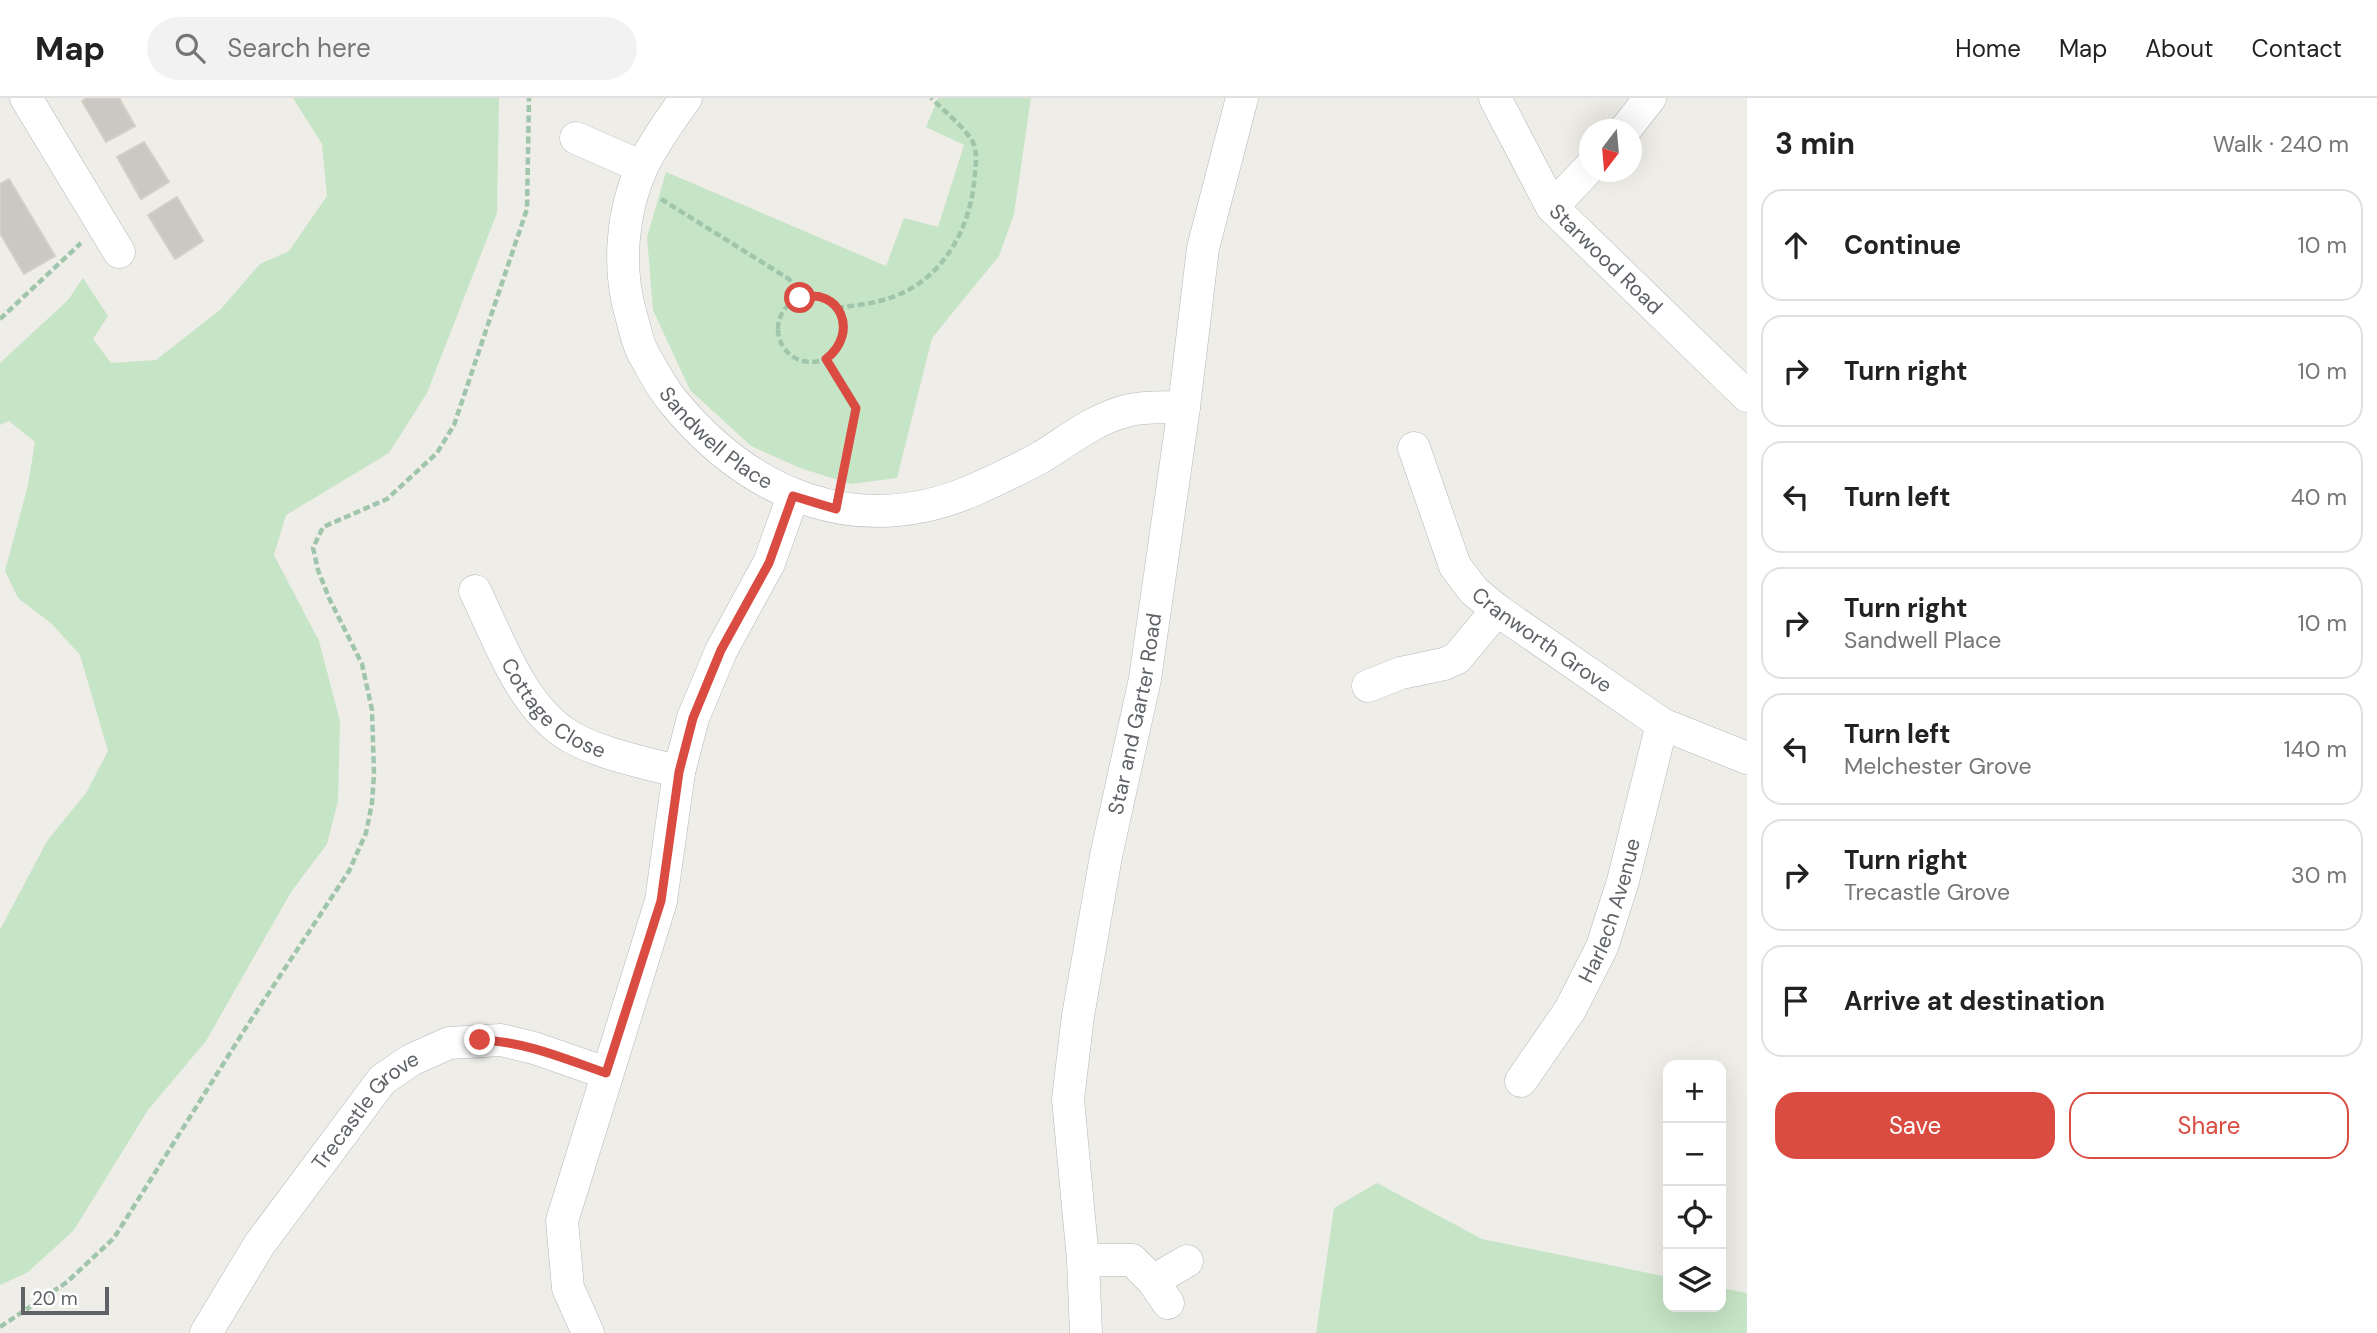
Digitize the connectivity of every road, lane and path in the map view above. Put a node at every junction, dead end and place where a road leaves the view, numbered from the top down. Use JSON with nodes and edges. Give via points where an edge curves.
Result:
{"nodes":[{"id":1,"x":26,"y":98,"type":"edge"},
{"id":2,"x":529,"y":98,"type":"edge"},
{"id":3,"x":686,"y":98,"type":"edge"},
{"id":4,"x":931,"y":98,"type":"edge"},
{"id":5,"x":1242,"y":98,"type":"edge"},
{"id":6,"x":1495,"y":98,"type":"edge"},
{"id":7,"x":1650,"y":98,"type":"edge"},
{"id":8,"x":1634,"y":119,"type":"edge"},
{"id":9,"x":576,"y":138,"type":"dead end"},
{"id":10,"x":640,"y":175,"type":"junction"},
{"id":11,"x":1579,"y":179,"type":"edge"},
{"id":12,"x":1552,"y":207,"type":"junction"},
{"id":13,"x":102,"y":223,"type":"junction"},
{"id":14,"x":119,"y":252,"type":"dead end"},
{"id":15,"x":800,"y":298,"type":"junction"},
{"id":16,"x":837,"y":308,"type":"junction"},
{"id":17,"x":0,"y":319,"type":"edge"},
{"id":18,"x":826,"y":359,"type":"junction"},
{"id":19,"x":1747,"y":396,"type":"edge"},
{"id":20,"x":1184,"y":407,"type":"junction"},
{"id":21,"x":1415,"y":448,"type":"dead end"},
{"id":22,"x":793,"y":496,"type":"junction"},
{"id":23,"x":836,"y":509,"type":"junction"},
{"id":24,"x":475,"y":591,"type":"dead end"},
{"id":25,"x":1497,"y":610,"type":"junction"},
{"id":26,"x":1367,"y":686,"type":"dead end"},
{"id":27,"x":1662,"y":724,"type":"junction"},
{"id":28,"x":1747,"y":758,"type":"edge"},
{"id":29,"x":679,"y":772,"type":"junction"},
{"id":30,"x":606,"y":1073,"type":"junction"},
{"id":31,"x":1521,"y":1081,"type":"dead end"},
{"id":32,"x":1083,"y":1261,"type":"junction"},
{"id":33,"x":1187,"y":1261,"type":"dead end"},
{"id":34,"x":0,"y":1328,"type":"edge"},
{"id":35,"x":206,"y":1333,"type":"edge"},
{"id":36,"x":588,"y":1333,"type":"edge"},
{"id":37,"x":1086,"y":1333,"type":"edge"}],
"edges":[{"from":1,"to":13,"type":"street"},
{"from":2,"to":34,"type":"path","via":[[527,209],[454,425],[437,453],[387,499],[323,527],[313,548],[329,598],[362,664],[372,710],[374,774],[366,833],[349,871],[114,1238],[67,1282]]},
{"from":3,"to":10,"type":"street","name":"Sandwell Place","via":[[660,133]]},
{"from":4,"to":16,"type":"path","via":[[974,143],[972,204],[963,228],[946,259],[914,286],[879,302]]},
{"from":5,"to":20,"type":"street","name":"Star and Garter Road","via":[[1203,248]]},
{"from":6,"to":12,"type":"street","name":"Starwood Road"},
{"from":7,"to":8,"type":"street"},
{"from":9,"to":10,"type":"street"},
{"from":10,"to":15,"type":"path","via":[[789,279]]},
{"from":10,"to":22,"type":"street","name":"Sandwell Place","via":[[627,214],[622,256],[626,299],[640,349],[670,398],[702,434],[745,471]]},
{"from":11,"to":12,"type":"street"},
{"from":12,"to":19,"type":"street","name":"Starwood Road"},
{"from":13,"to":14,"type":"street"},
{"from":13,"to":17,"type":"path"},
{"from":15,"to":16,"type":"path","via":[[817,296]]},
{"from":15,"to":18,"type":"path","via":[[786,307],[777,324],[782,346],[799,361]]},
{"from":16,"to":18,"type":"path","via":[[843,318],[842,342]]},
{"from":18,"to":23,"type":"path","via":[[856,408]]},
{"from":20,"to":23,"type":"street","name":"Sandwell Place","via":[[1129,410],[1102,419],[1039,458],[974,490],[908,510]]},
{"from":20,"to":32,"type":"street","name":"Star and Garter Road","via":[[1145,679],[1103,869],[1068,1099]]},
{"from":21,"to":25,"type":"street","name":"Cranworth Grove","via":[[1455,566],[1474,591]]},
{"from":22,"to":23,"type":"street","name":"Sandwell Place"},
{"from":22,"to":29,"type":"street","via":[[769,563],[716,662],[693,718]]},
{"from":24,"to":29,"type":"street","name":"Cottage Close","via":[[525,692],[551,723],[572,738]]},
{"from":25,"to":26,"type":"street","via":[[1457,658]]},
{"from":25,"to":27,"type":"street","name":"Cranworth Grove"},
{"from":27,"to":28,"type":"street","name":"Cranworth Grove"},
{"from":27,"to":31,"type":"street","name":"Harlech Avenue","via":[[1602,947],[1570,1010]]},
{"from":29,"to":30,"type":"street","via":[[661,901]]},
{"from":30,"to":35,"type":"street","name":"Trecastle Grove","via":[[502,1040],[449,1043],[411,1060],[382,1080],[259,1245]]},
{"from":30,"to":36,"type":"street","via":[[562,1221],[568,1288]]},
{"from":32,"to":33,"type":"street","via":[[1132,1260],[1161,1292]]},
{"from":32,"to":37,"type":"street","name":"Star and Garter Road"}]}
